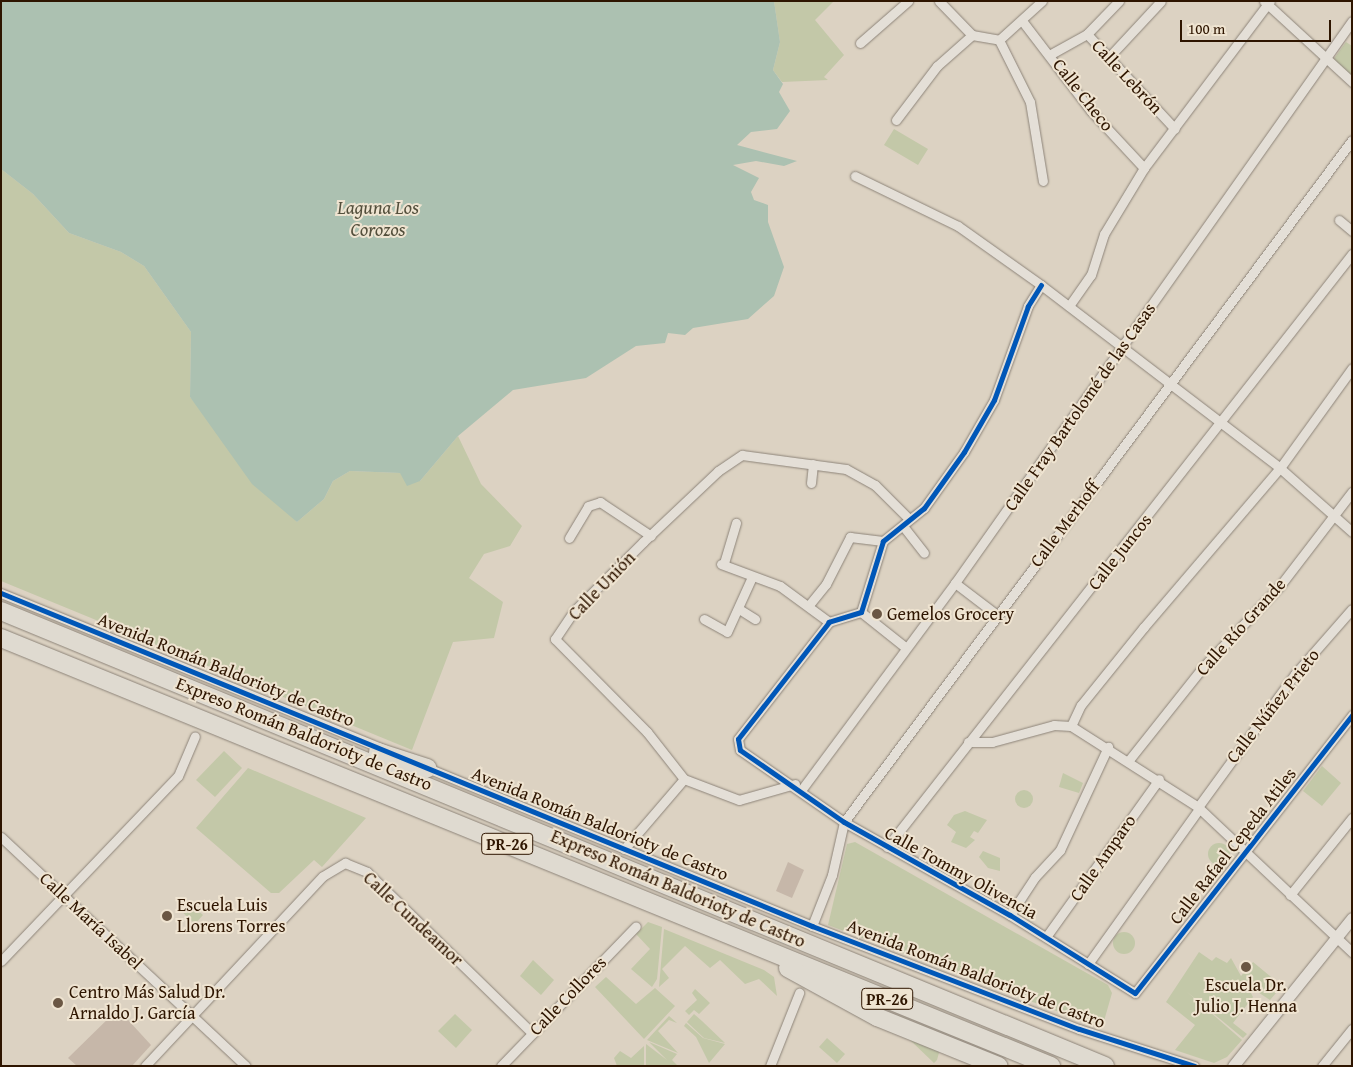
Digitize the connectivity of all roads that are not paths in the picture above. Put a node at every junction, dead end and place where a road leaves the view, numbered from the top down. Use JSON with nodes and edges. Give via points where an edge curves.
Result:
{"nodes":[{"id":1,"x":908,"y":1,"type":"edge"},
{"id":2,"x":939,"y":1,"type":"edge"},
{"id":3,"x":1042,"y":1,"type":"edge"},
{"id":4,"x":1118,"y":1,"type":"edge"},
{"id":5,"x":1162,"y":1,"type":"edge"},
{"id":6,"x":1267,"y":2,"type":"edge"},
{"id":7,"x":1352,"y":21,"type":"edge"},
{"id":8,"x":1022,"y":22,"type":"junction"},
{"id":9,"x":1087,"y":34,"type":"junction"},
{"id":10,"x":972,"y":35,"type":"junction"},
{"id":11,"x":999,"y":40,"type":"junction"},
{"id":12,"x":860,"y":43,"type":"dead end"},
{"id":13,"x":1051,"y":54,"type":"junction"},
{"id":14,"x":1109,"y":57,"type":"junction"},
{"id":15,"x":1325,"y":58,"type":"junction"},
{"id":16,"x":1352,"y":82,"type":"edge"},
{"id":17,"x":896,"y":120,"type":"dead end"},
{"id":18,"x":1175,"y":129,"type":"junction"},
{"id":19,"x":1352,"y":140,"type":"edge"},
{"id":20,"x":1144,"y":168,"type":"junction"},
{"id":21,"x":855,"y":176,"type":"dead end"},
{"id":22,"x":1043,"y":181,"type":"dead end"},
{"id":23,"x":1339,"y":220,"type":"dead end"},
{"id":24,"x":1352,"y":231,"type":"edge"},
{"id":25,"x":1352,"y":254,"type":"edge"},
{"id":26,"x":1041,"y":285,"type":"junction"},
{"id":27,"x":1069,"y":306,"type":"junction"},
{"id":28,"x":1122,"y":349,"type":"junction"},
{"id":29,"x":1352,"y":368,"type":"edge"},
{"id":30,"x":1169,"y":386,"type":"junction"},
{"id":31,"x":1220,"y":422,"type":"junction"},
{"id":32,"x":813,"y":464,"type":"junction"},
{"id":33,"x":1280,"y":468,"type":"junction"},
{"id":34,"x":811,"y":483,"type":"dead end"},
{"id":35,"x":1352,"y":492,"type":"edge"},
{"id":36,"x":1334,"y":516,"type":"junction"},
{"id":37,"x":906,"y":522,"type":"junction"},
{"id":38,"x":736,"y":523,"type":"dead end"},
{"id":39,"x":1352,"y":532,"type":"edge"},
{"id":40,"x":651,"y":536,"type":"junction"},
{"id":41,"x":569,"y":538,"type":"dead end"},
{"id":42,"x":883,"y":541,"type":"junction"},
{"id":43,"x":924,"y":553,"type":"dead end"},
{"id":44,"x":752,"y":577,"type":"junction"},
{"id":45,"x":955,"y":583,"type":"junction"},
{"id":46,"x":1,"y":593,"type":"edge"},
{"id":47,"x":809,"y":605,"type":"junction"},
{"id":48,"x":740,"y":609,"type":"junction"},
{"id":49,"x":1352,"y":609,"type":"edge"},
{"id":50,"x":1,"y":611,"type":"edge"},
{"id":51,"x":861,"y":612,"type":"junction"},
{"id":52,"x":996,"y":615,"type":"junction"},
{"id":53,"x":704,"y":618,"type":"dead end"},
{"id":54,"x":755,"y":618,"type":"dead end"},
{"id":55,"x":829,"y":622,"type":"junction"},
{"id":56,"x":1,"y":638,"type":"edge"},
{"id":57,"x":906,"y":647,"type":"junction"},
{"id":58,"x":227,"y":702,"type":"junction"},
{"id":59,"x":1352,"y":716,"type":"edge"},
{"id":60,"x":1071,"y":726,"type":"junction"},
{"id":61,"x":195,"y":736,"type":"dead end"},
{"id":62,"x":968,"y":742,"type":"junction"},
{"id":63,"x":1108,"y":747,"type":"junction"},
{"id":64,"x":1129,"y":760,"type":"junction"},
{"id":65,"x":427,"y":768,"type":"junction"},
{"id":66,"x":684,"y":779,"type":"junction"},
{"id":67,"x":1159,"y":779,"type":"junction"},
{"id":68,"x":798,"y":787,"type":"junction"},
{"id":69,"x":1199,"y":808,"type":"junction"},
{"id":70,"x":1352,"y":818,"type":"edge"},
{"id":71,"x":844,"y":822,"type":"junction"},
{"id":72,"x":1,"y":837,"type":"edge"},
{"id":73,"x":887,"y":847,"type":"junction"},
{"id":74,"x":624,"y":849,"type":"junction"},
{"id":75,"x":1245,"y":853,"type":"junction"},
{"id":76,"x":63,"y":895,"type":"junction"},
{"id":77,"x":1290,"y":895,"type":"junction"},
{"id":78,"x":1010,"y":915,"type":"junction"},
{"id":79,"x":1352,"y":918,"type":"edge"},
{"id":80,"x":636,"y":926,"type":"dead end"},
{"id":81,"x":812,"y":926,"type":"junction"},
{"id":82,"x":736,"y":937,"type":"junction"},
{"id":83,"x":1046,"y":937,"type":"junction"},
{"id":84,"x":1336,"y":937,"type":"junction"},
{"id":85,"x":1352,"y":952,"type":"edge"},
{"id":86,"x":1,"y":961,"type":"edge"},
{"id":87,"x":1088,"y":964,"type":"junction"},
{"id":88,"x":799,"y":993,"type":"dead end"},
{"id":89,"x":1135,"y":993,"type":"joint"},
{"id":90,"x":192,"y":1016,"type":"junction"},
{"id":91,"x":1352,"y":1030,"type":"edge"},
{"id":92,"x":532,"y":1033,"type":"junction"},
{"id":93,"x":1044,"y":1063,"type":"edge"},
{"id":94,"x":145,"y":1066,"type":"edge"},
{"id":95,"x":246,"y":1066,"type":"edge"},
{"id":96,"x":501,"y":1066,"type":"edge"},
{"id":97,"x":770,"y":1066,"type":"edge"},
{"id":98,"x":998,"y":1066,"type":"edge"},
{"id":99,"x":1105,"y":1066,"type":"edge"},
{"id":100,"x":1194,"y":1066,"type":"edge"},
{"id":101,"x":1233,"y":1066,"type":"edge"},
{"id":102,"x":1322,"y":1066,"type":"edge"}],
"edges":[{"from":1,"to":12,"type":"street"},
{"from":2,"to":10,"type":"street"},
{"from":3,"to":8,"type":"street"},
{"from":4,"to":9,"type":"street"},
{"from":5,"to":14,"type":"street"},
{"from":6,"to":15,"type":"street"},
{"from":6,"to":18,"type":"street"},
{"from":7,"to":15,"type":"street","name":"Calle Fray Bartolomé de las Casas"},
{"from":8,"to":11,"type":"street"},
{"from":8,"to":13,"type":"street","name":"Calle Checo"},
{"from":9,"to":13,"type":"street","name":"Calle Lebrón"},
{"from":9,"to":14,"type":"street","name":"Calle Lebrón"},
{"from":10,"to":11,"type":"street"},
{"from":10,"to":17,"type":"street","via":[[937,66]]},
{"from":11,"to":22,"type":"street","via":[[1030,102]]},
{"from":13,"to":20,"type":"street","name":"Calle Checo","via":[[1091,110]]},
{"from":14,"to":18,"type":"street","name":"Calle Lebrón"},
{"from":15,"to":16,"type":"street"},
{"from":15,"to":28,"type":"street","name":"Calle Fray Bartolomé de las Casas"},
{"from":18,"to":20,"type":"street"},
{"from":19,"to":30,"type":"street","name":"Calle Merhoff"},
{"from":20,"to":27,"type":"street","via":[[1104,234],[1090,275]]},
{"from":21,"to":26,"type":"street","via":[[958,226]]},
{"from":23,"to":24,"type":"street"},
{"from":25,"to":31,"type":"street","name":"Calle Juncos"},
{"from":26,"to":27,"type":"street"},
{"from":26,"to":37,"type":"street","via":[[1028,306],[982,422],[940,487]]},
{"from":27,"to":28,"type":"street"},
{"from":28,"to":30,"type":"street"},
{"from":28,"to":45,"type":"street","name":"Calle Fray Bartolomé de las Casas"},
{"from":29,"to":33,"type":"street"},
{"from":30,"to":31,"type":"street"},
{"from":30,"to":52,"type":"street","name":"Calle Merhoff"},
{"from":31,"to":33,"type":"street"},
{"from":31,"to":62,"type":"street","name":"Calle Juncos"},
{"from":32,"to":34,"type":"street"},
{"from":32,"to":37,"type":"street","name":"Calle Unión","via":[[846,469],[860,477]]},
{"from":32,"to":40,"type":"street","name":"Calle Unión","via":[[742,455],[718,471]]},
{"from":33,"to":36,"type":"street"},
{"from":33,"to":60,"type":"street","via":[[1144,627],[1081,705]]},
{"from":35,"to":36,"type":"street","name":"Calle Río Grande"},
{"from":36,"to":39,"type":"street"},
{"from":36,"to":64,"type":"street","name":"Calle Río Grande"},
{"from":37,"to":42,"type":"street"},
{"from":37,"to":43,"type":"street","name":"Calle Unión"},
{"from":38,"to":44,"type":"street","via":[[723,563]]},
{"from":40,"to":41,"type":"street","via":[[600,502],[588,506]]},
{"from":40,"to":66,"type":"street","name":"Calle Unión","via":[[574,611],[555,639],[647,732]]},
{"from":42,"to":47,"type":"street","via":[[850,537]]},
{"from":42,"to":51,"type":"street"},
{"from":44,"to":47,"type":"street","via":[[780,586]]},
{"from":44,"to":48,"type":"street"},
{"from":45,"to":52,"type":"street"},
{"from":45,"to":57,"type":"street","name":"Calle Fray Bartolomé de las Casas"},
{"from":46,"to":65,"type":"street","name":"Avenida Román Baldorioty de Castro"},
{"from":47,"to":55,"type":"street"},
{"from":48,"to":53,"type":"street","via":[[727,632]]},
{"from":48,"to":54,"type":"street"},
{"from":49,"to":69,"type":"street","name":"Calle Núñez Prieto","via":[[1294,674]]},
{"from":50,"to":58,"type":"highway","name":"Expreso Román Baldorioty de Castro","number":"PR-26"},
{"from":51,"to":55,"type":"street"},
{"from":51,"to":57,"type":"street"},
{"from":52,"to":71,"type":"street","name":"Calle Merhoff"},
{"from":55,"to":68,"type":"street","name":"Calle Tommy Olivencia","via":[[738,739],[740,750]]},
{"from":56,"to":82,"type":"highway","name":"Expreso Román Baldorioty de Castro","number":"PR-26"},
{"from":57,"to":68,"type":"street","name":"Calle Fray Bartolomé de las Casas"},
{"from":58,"to":65,"type":"highway"},
{"from":58,"to":99,"type":"highway","name":"Expreso Román Baldorioty de Castro","number":"PR-26"},
{"from":59,"to":75,"type":"street","name":"Calle Rafael Cepeda Atiles"},
{"from":60,"to":62,"type":"street","via":[[1054,725],[992,742]]},
{"from":60,"to":63,"type":"street"},
{"from":61,"to":76,"type":"street","via":[[178,776]]},
{"from":62,"to":73,"type":"street","name":"Calle Juncos"},
{"from":63,"to":64,"type":"street"},
{"from":63,"to":78,"type":"street","via":[[1060,850],[1035,877]]},
{"from":64,"to":67,"type":"street"},
{"from":65,"to":74,"type":"street","name":"Avenida Román Baldorioty de Castro"},
{"from":66,"to":68,"type":"street","via":[[739,800]]},
{"from":66,"to":74,"type":"street"},
{"from":67,"to":69,"type":"street"},
{"from":67,"to":83,"type":"street","name":"Calle Amparo"},
{"from":68,"to":71,"type":"street","name":"Calle Tommy Olivencia"},
{"from":69,"to":75,"type":"street"},
{"from":69,"to":87,"type":"street","name":"Calle Núñez Prieto"},
{"from":70,"to":77,"type":"street"},
{"from":71,"to":73,"type":"street","name":"Calle Tommy Olivencia"},
{"from":71,"to":81,"type":"street","name":"Calle Merhoff","via":[[832,875]]},
{"from":72,"to":76,"type":"street","name":"Calle María Isabel"},
{"from":73,"to":78,"type":"street","name":"Calle Tommy Olivencia"},
{"from":74,"to":81,"type":"street","name":"Avenida Román Baldorioty de Castro"},
{"from":75,"to":77,"type":"street"},
{"from":75,"to":89,"type":"street","name":"Calle Rafael Cepeda Atiles"},
{"from":76,"to":86,"type":"street"},
{"from":76,"to":90,"type":"street","name":"Calle María Isabel"},
{"from":77,"to":84,"type":"street"},
{"from":78,"to":83,"type":"street","name":"Calle Tommy Olivencia"},
{"from":79,"to":84,"type":"street"},
{"from":80,"to":92,"type":"street","name":"Calle Collores"},
{"from":81,"to":100,"type":"street","name":"Avenida Román Baldorioty de Castro","via":[[1079,1029]]},
{"from":82,"to":93,"type":"highway","name":"Expreso Román Baldorioty de Castro","number":"PR-26"},
{"from":82,"to":98,"type":"highway","via":[[859,1008]]},
{"from":83,"to":87,"type":"street","name":"Calle Tommy Olivencia"},
{"from":84,"to":85,"type":"street"},
{"from":84,"to":101,"type":"street"},
{"from":87,"to":89,"type":"street","name":"Calle Tommy Olivencia"},
{"from":88,"to":97,"type":"street"},
{"from":90,"to":92,"type":"street","name":"Calle Cundeamor","via":[[323,876],[345,863],[367,872]]},
{"from":90,"to":94,"type":"street","name":"Calle Cundeamor"},
{"from":90,"to":95,"type":"street","name":"Calle María Isabel"},
{"from":91,"to":102,"type":"street"},
{"from":92,"to":96,"type":"street","name":"Calle Collores"}]}
